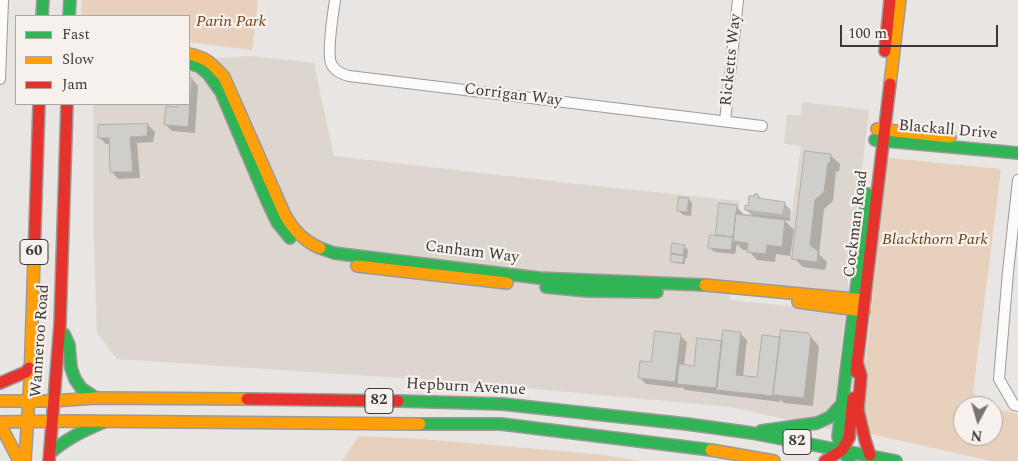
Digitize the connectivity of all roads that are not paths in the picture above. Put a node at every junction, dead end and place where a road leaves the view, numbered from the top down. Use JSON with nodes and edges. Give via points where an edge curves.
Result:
{"nodes":[{"id":1,"x":2,"y":0,"type":"edge"},
{"id":2,"x":43,"y":0,"type":"edge"},
{"id":3,"x":70,"y":0,"type":"edge"},
{"id":4,"x":334,"y":0,"type":"edge"},
{"id":5,"x":738,"y":0,"type":"edge"},
{"id":6,"x":890,"y":0,"type":"edge"},
{"id":7,"x":900,"y":0,"type":"edge"},
{"id":8,"x":42,"y":15,"type":"edge"},
{"id":9,"x":69,"y":15,"type":"edge"},
{"id":10,"x":1,"y":36,"type":"edge"},
{"id":11,"x":190,"y":54,"type":"edge"},
{"id":12,"x":190,"y":62,"type":"edge"},
{"id":13,"x":0,"y":79,"type":"edge"},
{"id":14,"x":39,"y":105,"type":"edge"},
{"id":15,"x":67,"y":105,"type":"edge"},
{"id":16,"x":725,"y":121,"type":"junction"},
{"id":17,"x":762,"y":126,"type":"dead end"},
{"id":18,"x":880,"y":135,"type":"junction"},
{"id":19,"x":1018,"y":145,"type":"edge"},
{"id":20,"x":1018,"y":153,"type":"edge"},
{"id":21,"x":1018,"y":180,"type":"edge"},
{"id":22,"x":1013,"y":273,"type":"edge"},
{"id":23,"x":859,"y":305,"type":"junction"},
{"id":24,"x":60,"y":324,"type":"junction"},
{"id":25,"x":857,"y":362,"type":"junction"},
{"id":26,"x":29,"y":368,"type":"junction"},
{"id":27,"x":0,"y":384,"type":"edge"},
{"id":28,"x":96,"y":398,"type":"junction"},
{"id":29,"x":0,"y":401,"type":"edge"},
{"id":30,"x":28,"y":401,"type":"junction"},
{"id":31,"x":54,"y":401,"type":"junction"},
{"id":32,"x":842,"y":404,"type":"junction"},
{"id":33,"x":1018,"y":406,"type":"edge"},
{"id":34,"x":27,"y":422,"type":"junction"},
{"id":35,"x":52,"y":422,"type":"junction"},
{"id":36,"x":104,"y":422,"type":"junction"},
{"id":37,"x":0,"y":423,"type":"edge"},
{"id":38,"x":752,"y":433,"type":"junction"},
{"id":39,"x":842,"y":450,"type":"junction"},
{"id":40,"x":870,"y":455,"type":"junction"},
{"id":41,"x":50,"y":457,"type":"edge"},
{"id":42,"x":20,"y":461,"type":"edge"},
{"id":43,"x":25,"y":461,"type":"edge"},
{"id":44,"x":774,"y":461,"type":"edge"},
{"id":45,"x":825,"y":461,"type":"edge"},
{"id":46,"x":850,"y":461,"type":"edge"},
{"id":47,"x":896,"y":461,"type":"edge"}],
"edges":[{"from":1,"to":10,"type":"street"},
{"from":2,"to":8,"type":"main road"},
{"from":3,"to":9,"type":"main road"},
{"from":4,"to":16,"type":"street","name":"Corrigan Way","via":[[330,60],[341,74]]},
{"from":5,"to":16,"type":"street","name":"Ricketts Way"},
{"from":6,"to":18,"type":"main road","name":"Cockman Road"},
{"from":7,"to":18,"type":"main road","name":"Cockman Road"},
{"from":10,"to":13,"type":"street"},
{"from":11,"to":23,"type":"main road","name":"Canham Way","via":[[209,62],[224,77],[289,222],[301,237],[328,251],[539,278],[715,285]]},
{"from":12,"to":23,"type":"main road","name":"Canham Way","via":[[206,71],[221,92],[277,222],[300,246],[327,261],[587,291],[726,295]]},
{"from":14,"to":26,"type":"main road","name":"Wanneroo Road","number":"60"},
{"from":15,"to":24,"type":"main road","name":"Wanneroo Road","number":"60"},
{"from":16,"to":17,"type":"street","name":"Corrigan Way"},
{"from":18,"to":19,"type":"main road","name":"Blackall Drive"},
{"from":18,"to":20,"type":"main road","name":"Blackall Drive"},
{"from":18,"to":23,"type":"main road","name":"Cockman Road","via":[[864,224]]},
{"from":21,"to":22,"type":"street"},
{"from":22,"to":33,"type":"street","via":[[999,379],[1014,405]]},
{"from":23,"to":25,"type":"main road","name":"Cockman Road"},
{"from":23,"to":32,"type":"main road","name":"Cockman Road"},
{"from":24,"to":28,"type":"main road","via":[[69,346],[76,381],[80,388]]},
{"from":24,"to":31,"type":"main road","name":"Wanneroo Road","number":"60"},
{"from":25,"to":39,"type":"main road","name":"Cockman Road","via":[[849,438]]},
{"from":25,"to":40,"type":"main road","via":[[861,376],[858,410]]},
{"from":26,"to":27,"type":"main road"},
{"from":26,"to":30,"type":"main road","name":"Wanneroo Road","number":"60"},
{"from":28,"to":31,"type":"main road","name":"Hepburn Avenue","number":"82"},
{"from":28,"to":38,"type":"main road","name":"Hepburn Avenue","number":"82","via":[[502,404]]},
{"from":29,"to":30,"type":"main road","name":"Hepburn Avenue","number":"82"},
{"from":30,"to":31,"type":"main road","name":"Hepburn Avenue","number":"82"},
{"from":30,"to":34,"type":"main road","name":"Wanneroo Road","number":"60"},
{"from":31,"to":35,"type":"main road","name":"Wanneroo Road","number":"60"},
{"from":32,"to":38,"type":"main road","via":[[830,417],[818,423]]},
{"from":32,"to":39,"type":"main road","name":"Cockman Road","via":[[838,437]]},
{"from":34,"to":35,"type":"main road","number":"82"},
{"from":34,"to":37,"type":"main road","number":"82"},
{"from":34,"to":43,"type":"main road","name":"Wanneroo Road","number":"60"},
{"from":35,"to":36,"type":"main road","number":"82"},
{"from":35,"to":41,"type":"main road","name":"Wanneroo Road","number":"60"},
{"from":36,"to":41,"type":"main road","via":[[62,443]]},
{"from":36,"to":44,"type":"main road","number":"82","via":[[501,424],[721,451]]},
{"from":37,"to":42,"type":"main road"},
{"from":38,"to":39,"type":"main road","name":"Hepburn Avenue","number":"82"},
{"from":39,"to":40,"type":"main road","name":"Hepburn Avenue","number":"82"},
{"from":39,"to":45,"type":"main road"},
{"from":39,"to":46,"type":"main road","name":"Cockman Road"},
{"from":40,"to":47,"type":"main road","name":"Hepburn Avenue","number":"82"}]}
